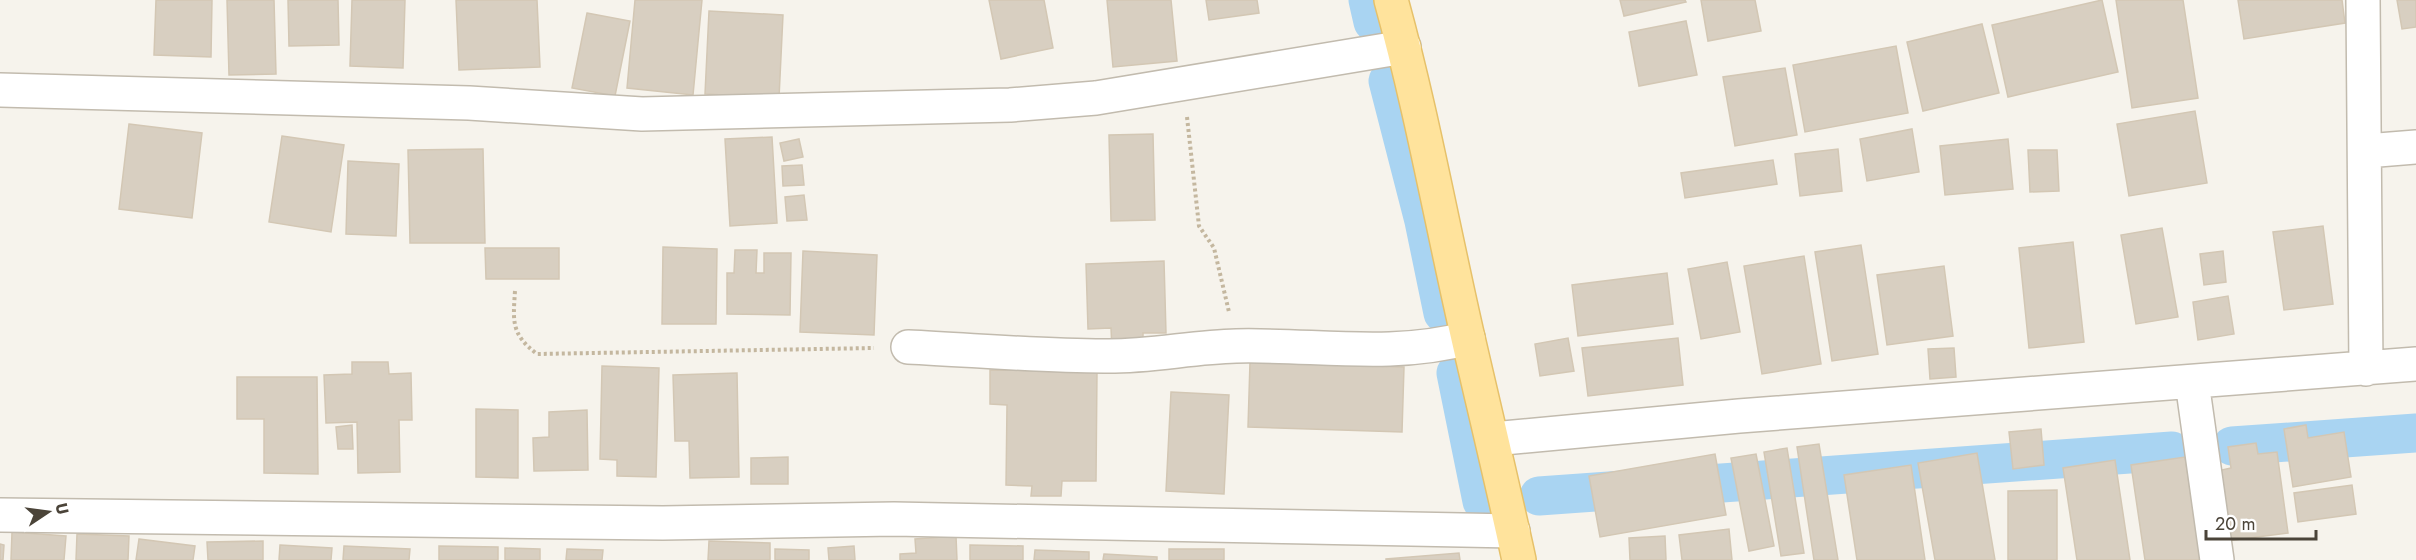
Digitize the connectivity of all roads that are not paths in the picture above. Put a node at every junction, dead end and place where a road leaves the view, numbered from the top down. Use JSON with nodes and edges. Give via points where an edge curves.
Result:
{"nodes":[{"id":1,"x":1391,"y":0,"type":"edge"},
{"id":2,"x":2363,"y":0,"type":"edge"},
{"id":3,"x":1404,"y":47,"type":"junction"},
{"id":4,"x":0,"y":90,"type":"edge"},
{"id":5,"x":2416,"y":147,"type":"edge"},
{"id":6,"x":2366,"y":151,"type":"junction"},
{"id":7,"x":1468,"y":338,"type":"junction"},
{"id":8,"x":908,"y":348,"type":"road end"},
{"id":9,"x":2416,"y":364,"type":"edge"},
{"id":10,"x":2366,"y":369,"type":"junction"},
{"id":11,"x":2192,"y":382,"type":"junction"},
{"id":12,"x":1493,"y":439,"type":"junction"},
{"id":13,"x":0,"y":515,"type":"edge"},
{"id":14,"x":1516,"y":546,"type":"edge"},
{"id":15,"x":2217,"y":560,"type":"edge"}],
"edges":[{"from":1,"to":3,"type":"main road"},
{"from":2,"to":6,"type":"street"},
{"from":3,"to":4,"type":"street","via":[[1096,98],[1010,105],[642,114],[469,103]]},
{"from":3,"to":7,"type":"main road"},
{"from":5,"to":6,"type":"street"},
{"from":6,"to":10,"type":"street"},
{"from":7,"to":8,"type":"street","via":[[1400,350],[1235,346],[1104,356]]},
{"from":7,"to":12,"type":"main road"},
{"from":9,"to":10,"type":"street"},
{"from":10,"to":11,"type":"street"},
{"from":11,"to":12,"type":"street"},
{"from":11,"to":15,"type":"street"},
{"from":12,"to":14,"type":"main road"},
{"from":13,"to":14,"type":"street","via":[[663,523],[894,519]]}]}
